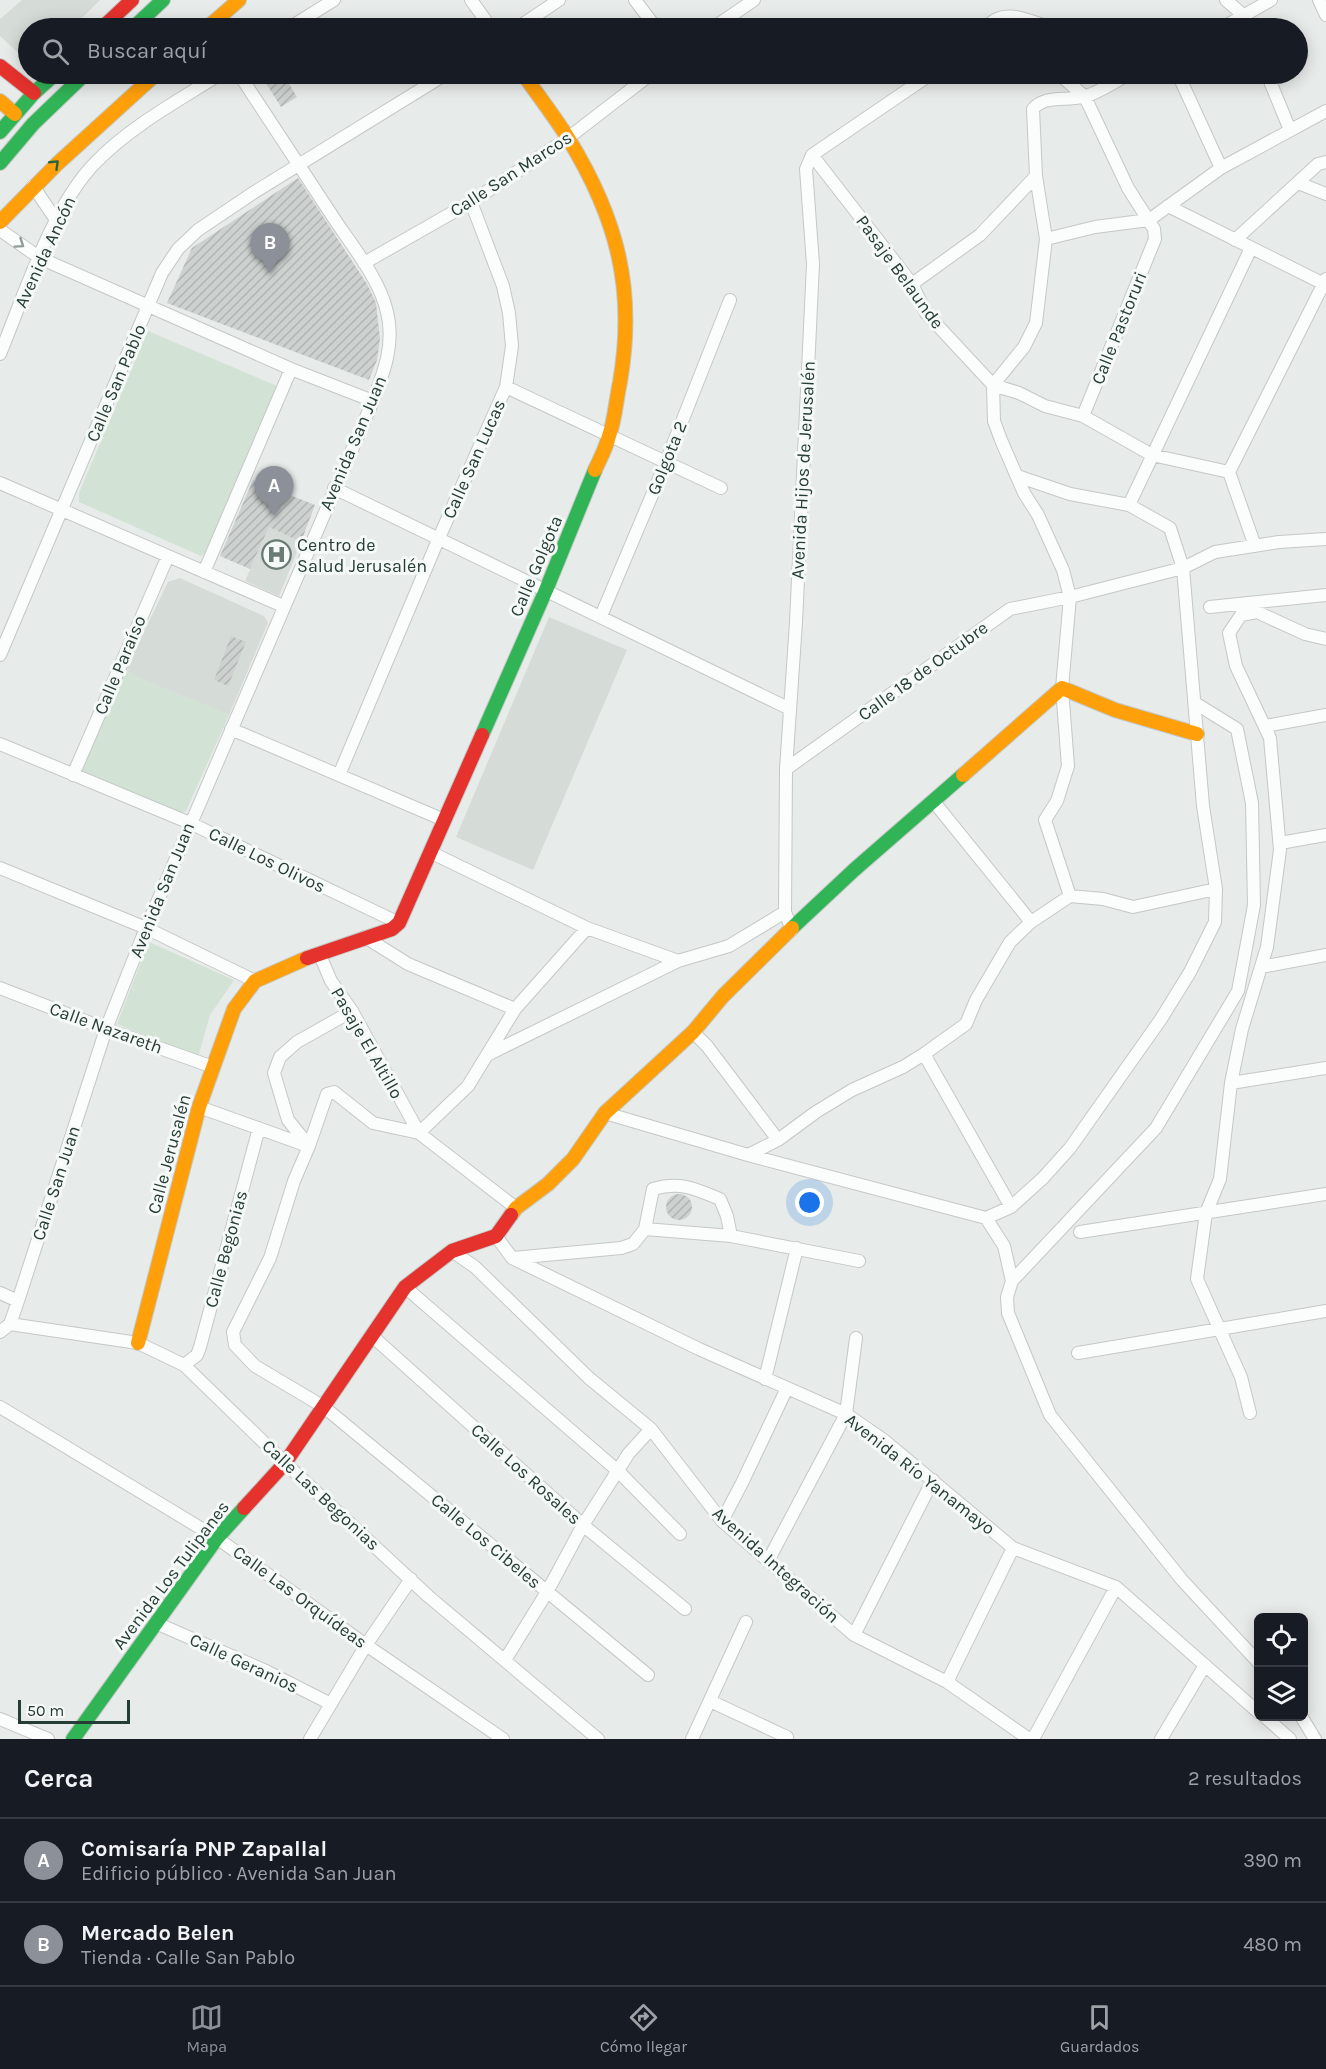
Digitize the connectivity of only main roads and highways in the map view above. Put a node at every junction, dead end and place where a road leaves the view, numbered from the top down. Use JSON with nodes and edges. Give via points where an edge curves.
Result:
{"nodes":[{"id":1,"x":132,"y":0,"type":"edge"},
{"id":2,"x":163,"y":0,"type":"edge"},
{"id":3,"x":239,"y":0,"type":"edge"},
{"id":4,"x":113,"y":18,"type":"edge"},
{"id":5,"x":144,"y":18,"type":"edge"},
{"id":6,"x":220,"y":18,"type":"edge"},
{"id":7,"x":0,"y":66,"type":"edge"},
{"id":8,"x":18,"y":80,"type":"edge"},
{"id":9,"x":23,"y":84,"type":"edge"},
{"id":10,"x":44,"y":84,"type":"edge"},
{"id":11,"x":75,"y":84,"type":"edge"},
{"id":12,"x":145,"y":84,"type":"edge"},
{"id":13,"x":530,"y":84,"type":"edge"},
{"id":14,"x":34,"y":93,"type":"junction"},
{"id":15,"x":0,"y":101,"type":"edge"},
{"id":16,"x":15,"y":114,"type":"junction"},
{"id":17,"x":0,"y":132,"type":"edge"},
{"id":18,"x":0,"y":163,"type":"edge"},
{"id":19,"x":0,"y":222,"type":"edge"},
{"id":20,"x":1197,"y":734,"type":"road end"},
{"id":21,"x":255,"y":981,"type":"joint"},
{"id":22,"x":138,"y":1343,"type":"road end"},
{"id":23,"x":73,"y":1739,"type":"edge"}],
"edges":[{"from":1,"to":4,"type":"main road"},
{"from":2,"to":5,"type":"main road"},
{"from":3,"to":6,"type":"main road"},
{"from":7,"to":8,"type":"main road"},
{"from":9,"to":14,"type":"main road"},
{"from":10,"to":14,"type":"main road"},
{"from":11,"to":18,"type":"main road"},
{"from":19,"to":12,"type":"main road","one_way":true,"via":[[33,186]]},
{"from":13,"to":21,"type":"main road","name":"Calle Golgota","via":[[568,138],[601,201],[616,242],[627,319],[625,352],[609,435],[546,590],[399,923]]},
{"from":14,"to":16,"type":"main road"},
{"from":15,"to":16,"type":"main road"},
{"from":16,"to":17,"type":"main road"},
{"from":20,"to":23,"type":"main road","name":"Avenida Los Tulipanes","via":[[1115,710],[1062,688],[854,870],[723,996],[693,1032],[605,1113],[573,1159],[516,1208],[496,1236],[452,1251],[405,1287],[285,1463],[217,1538]]},
{"from":21,"to":22,"type":"main road","name":"Calle Jerusalén","via":[[234,1009],[200,1107]]}]}
